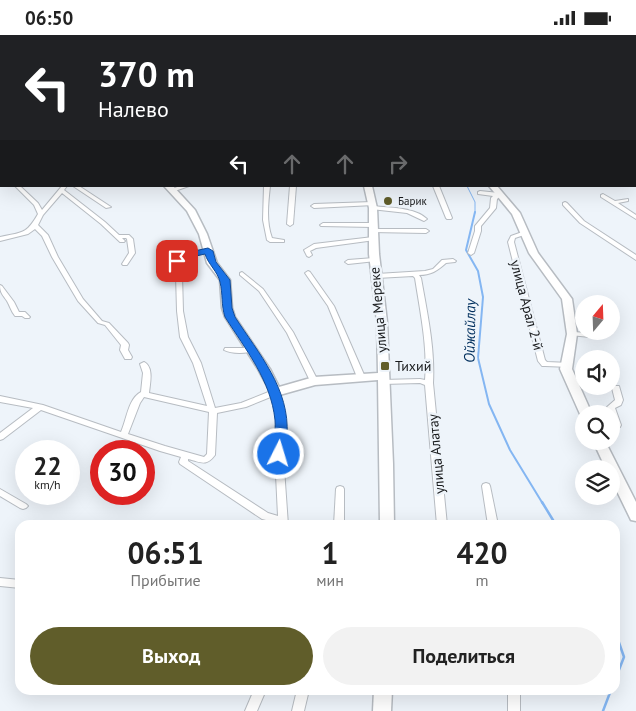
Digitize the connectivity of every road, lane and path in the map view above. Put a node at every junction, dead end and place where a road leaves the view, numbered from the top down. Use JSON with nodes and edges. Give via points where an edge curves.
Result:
{"nodes":[{"id":1,"x":18,"y":187,"type":"edge"},
{"id":2,"x":77,"y":187,"type":"edge"},
{"id":3,"x":267,"y":187,"type":"edge"},
{"id":4,"x":293,"y":187,"type":"edge"},
{"id":5,"x":368,"y":187,"type":"edge"},
{"id":6,"x":436,"y":187,"type":"edge"},
{"id":7,"x":63,"y":188,"type":"edge"},
{"id":8,"x":170,"y":188,"type":"edge"},
{"id":9,"x":496,"y":190,"type":"edge"},
{"id":10,"x":480,"y":193,"type":"dead end"},
{"id":11,"x":603,"y":196,"type":"dead end"},
{"id":12,"x":626,"y":200,"type":"dead end"},
{"id":13,"x":565,"y":203,"type":"dead end"},
{"id":14,"x":613,"y":203,"type":"junction"},
{"id":15,"x":314,"y":206,"type":"dead end"},
{"id":16,"x":372,"y":206,"type":"junction"},
{"id":17,"x":108,"y":207,"type":"dead end"},
{"id":18,"x":420,"y":213,"type":"dead end"},
{"id":19,"x":41,"y":214,"type":"junction"},
{"id":20,"x":636,"y":217,"type":"edge"},
{"id":21,"x":449,"y":218,"type":"dead end"},
{"id":22,"x":290,"y":224,"type":"dead end"},
{"id":23,"x":323,"y":225,"type":"dead end"},
{"id":24,"x":34,"y":227,"type":"junction"},
{"id":25,"x":426,"y":231,"type":"dead end"},
{"id":26,"x":373,"y":232,"type":"junction"},
{"id":27,"x":525,"y":233,"type":"junction"},
{"id":28,"x":0,"y":240,"type":"edge"},
{"id":29,"x":282,"y":241,"type":"dead end"},
{"id":30,"x":208,"y":251,"type":"junction"},
{"id":31,"x":471,"y":253,"type":"dead end"},
{"id":32,"x":309,"y":255,"type":"dead end"},
{"id":33,"x":636,"y":258,"type":"edge"},
{"id":34,"x":374,"y":260,"type":"junction"},
{"id":35,"x":453,"y":261,"type":"dead end"},
{"id":36,"x":348,"y":262,"type":"dead end"},
{"id":37,"x":125,"y":264,"type":"dead end"},
{"id":38,"x":308,"y":273,"type":"dead end"},
{"id":39,"x":242,"y":274,"type":"dead end"},
{"id":40,"x":377,"y":276,"type":"junction"},
{"id":41,"x":417,"y":276,"type":"junction"},
{"id":42,"x":0,"y":287,"type":"edge"},
{"id":43,"x":26,"y":317,"type":"dead end"},
{"id":44,"x":572,"y":334,"type":"junction"},
{"id":45,"x":575,"y":334,"type":"edge"},
{"id":46,"x":228,"y":350,"type":"dead end"},
{"id":47,"x":251,"y":350,"type":"junction"},
{"id":48,"x":128,"y":357,"type":"dead end"},
{"id":49,"x":144,"y":364,"type":"dead end"},
{"id":50,"x":567,"y":365,"type":"junction"},
{"id":51,"x":361,"y":377,"type":"junction"},
{"id":52,"x":383,"y":379,"type":"junction"},
{"id":53,"x":314,"y":381,"type":"junction"},
{"id":54,"x":430,"y":383,"type":"junction"},
{"id":55,"x":276,"y":392,"type":"junction"},
{"id":56,"x":145,"y":394,"type":"junction"},
{"id":57,"x":618,"y":395,"type":"edge"},
{"id":58,"x":0,"y":399,"type":"edge"},
{"id":59,"x":582,"y":405,"type":"edge"},
{"id":60,"x":614,"y":405,"type":"edge"},
{"id":61,"x":40,"y":407,"type":"junction"},
{"id":62,"x":212,"y":410,"type":"junction"},
{"id":63,"x":0,"y":430,"type":"edge"},
{"id":64,"x":10,"y":431,"type":"junction"},
{"id":65,"x":123,"y":435,"type":"junction"},
{"id":66,"x":0,"y":437,"type":"edge"},
{"id":67,"x":603,"y":450,"type":"edge"},
{"id":68,"x":186,"y":456,"type":"junction"},
{"id":69,"x":486,"y":486,"type":"dead end"},
{"id":70,"x":340,"y":489,"type":"dead end"},
{"id":71,"x":0,"y":492,"type":"edge"},
{"id":72,"x":23,"y":506,"type":"dead end"},
{"id":73,"x":636,"y":516,"type":"edge"},
{"id":74,"x":275,"y":520,"type":"edge"},
{"id":75,"x":283,"y":520,"type":"edge"},
{"id":76,"x":339,"y":520,"type":"edge"},
{"id":77,"x":387,"y":520,"type":"edge"},
{"id":78,"x":442,"y":520,"type":"edge"},
{"id":79,"x":492,"y":520,"type":"edge"},
{"id":80,"x":0,"y":582,"type":"edge"},
{"id":81,"x":15,"y":584,"type":"edge"},
{"id":82,"x":258,"y":695,"type":"edge"},
{"id":83,"x":302,"y":695,"type":"edge"},
{"id":84,"x":383,"y":695,"type":"edge"},
{"id":85,"x":514,"y":695,"type":"edge"},
{"id":86,"x":251,"y":711,"type":"edge"},
{"id":87,"x":298,"y":711,"type":"edge"},
{"id":88,"x":382,"y":711,"type":"edge"},
{"id":89,"x":514,"y":711,"type":"edge"}],
"edges":[{"from":1,"to":19,"type":"street","via":[[36,204]]},
{"from":2,"to":17,"type":"street"},
{"from":3,"to":29,"type":"street","via":[[268,235],[270,239]]},
{"from":4,"to":22,"type":"street"},
{"from":5,"to":16,"type":"street","name":"улица Мереке"},
{"from":6,"to":21,"type":"street"},
{"from":7,"to":19,"type":"street"},
{"from":7,"to":37,"type":"street","via":[[120,239],[127,236],[130,239],[132,253]]},
{"from":8,"to":30,"type":"street","via":[[191,209]]},
{"from":9,"to":10,"type":"street"},
{"from":9,"to":27,"type":"street","via":[[516,213]]},
{"from":9,"to":31,"type":"street","via":[[493,209],[478,226]]},
{"from":11,"to":14,"type":"street"},
{"from":12,"to":14,"type":"street"},
{"from":13,"to":33,"type":"street","via":[[582,222]]},
{"from":14,"to":20,"type":"street"},
{"from":15,"to":16,"type":"street"},
{"from":16,"to":18,"type":"street"},
{"from":16,"to":26,"type":"street","name":"улица Мереке"},
{"from":19,"to":24,"type":"street"},
{"from":23,"to":26,"type":"street"},
{"from":24,"to":28,"type":"street","via":[[26,233]]},
{"from":24,"to":48,"type":"street","via":[[45,235],[80,300],[121,339]]},
{"from":25,"to":26,"type":"street"},
{"from":26,"to":32,"type":"street","via":[[314,246],[307,250]]},
{"from":26,"to":34,"type":"street","name":"улица Мереке"},
{"from":27,"to":44,"type":"street","via":[[534,253],[567,299]]},
{"from":27,"to":50,"type":"street","name":"улица Арал 2-й","via":[[513,237],[511,242],[542,361]]},
{"from":30,"to":47,"type":"street","via":[[212,263],[225,280],[230,317]]},
{"from":30,"to":62,"type":"street","via":[[180,257],[177,261],[184,337],[197,363]]},
{"from":34,"to":36,"type":"street"},
{"from":34,"to":40,"type":"street","name":"улица Мереке"},
{"from":35,"to":41,"type":"street","via":[[444,261],[435,270]]},
{"from":38,"to":51,"type":"street","via":[[330,306]]},
{"from":39,"to":53,"type":"street","via":[[261,290],[292,333]]},
{"from":40,"to":41,"type":"street"},
{"from":40,"to":52,"type":"street","name":"улица Мереке"},
{"from":41,"to":54,"type":"street","name":"улица Алатау","via":[[425,318]]},
{"from":42,"to":43,"type":"street","via":[[11,302],[14,313],[22,313]]},
{"from":44,"to":45,"type":"street"},
{"from":44,"to":50,"type":"street"},
{"from":46,"to":47,"type":"street"},
{"from":47,"to":55,"type":"street"},
{"from":49,"to":56,"type":"street","via":[[147,373]]},
{"from":50,"to":59,"type":"street"},
{"from":51,"to":52,"type":"street"},
{"from":51,"to":53,"type":"street"},
{"from":52,"to":54,"type":"street"},
{"from":52,"to":77,"type":"street","name":"улица Мереке"},
{"from":53,"to":55,"type":"street"},
{"from":54,"to":78,"type":"street","name":"улица Алатау"},
{"from":55,"to":62,"type":"street","via":[[236,407]]},
{"from":55,"to":75,"type":"street","via":[[281,421],[279,454]]},
{"from":56,"to":62,"type":"street"},
{"from":56,"to":65,"type":"street","via":[[135,404]]},
{"from":57,"to":60,"type":"street","via":[[620,400]]},
{"from":58,"to":61,"type":"street"},
{"from":61,"to":64,"type":"street"},
{"from":61,"to":65,"type":"street"},
{"from":62,"to":68,"type":"street","via":[[211,455],[206,461]]},
{"from":63,"to":64,"type":"street"},
{"from":64,"to":66,"type":"street"},
{"from":65,"to":68,"type":"street"},
{"from":67,"to":73,"type":"street"},
{"from":68,"to":74,"type":"street","via":[[183,462]]},
{"from":69,"to":79,"type":"street"},
{"from":70,"to":76,"type":"street"},
{"from":71,"to":72,"type":"street"},
{"from":80,"to":81,"type":"street"},
{"from":82,"to":86,"type":"street"},
{"from":83,"to":87,"type":"street"},
{"from":84,"to":88,"type":"street"},
{"from":85,"to":89,"type":"street"}]}
